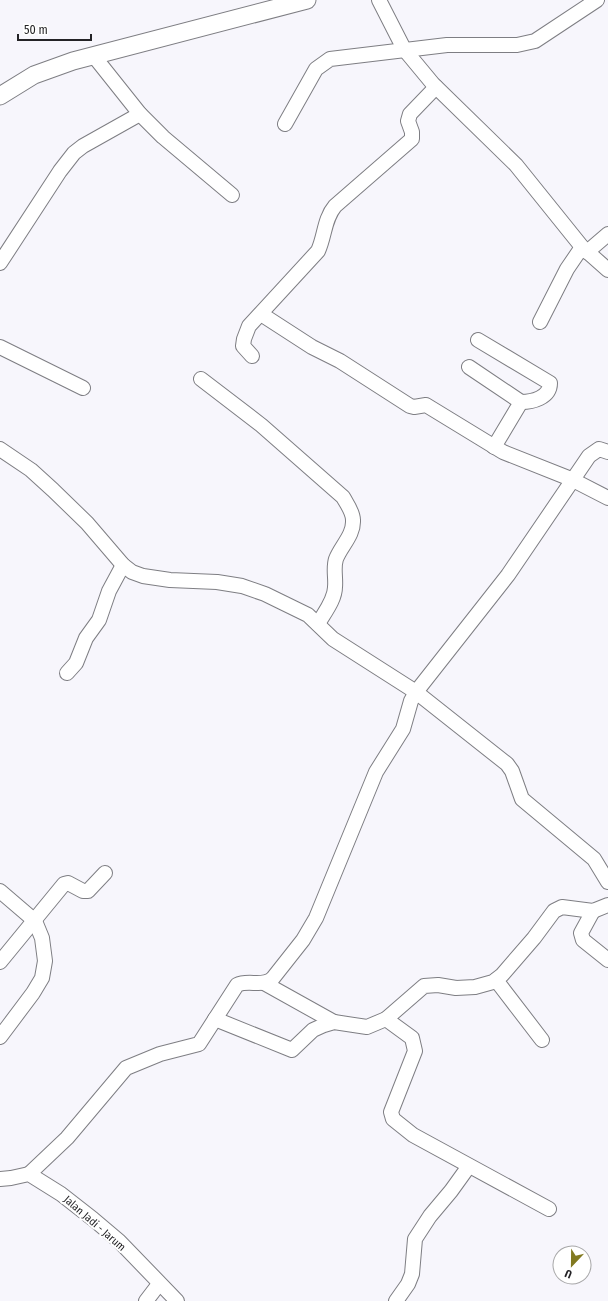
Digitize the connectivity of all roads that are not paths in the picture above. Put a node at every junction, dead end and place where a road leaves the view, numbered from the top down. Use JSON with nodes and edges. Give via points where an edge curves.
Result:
{"nodes":[{"id":1,"x":308,"y":0,"type":"edge"},
{"id":2,"x":379,"y":0,"type":"edge"},
{"id":3,"x":597,"y":0,"type":"edge"},
{"id":4,"x":404,"y":49,"type":"junction"},
{"id":5,"x":93,"y":55,"type":"junction"},
{"id":6,"x":436,"y":87,"type":"junction"},
{"id":7,"x":0,"y":96,"type":"edge"},
{"id":8,"x":140,"y":114,"type":"junction"},
{"id":9,"x":285,"y":124,"type":"dead end"},
{"id":10,"x":232,"y":195,"type":"dead end"},
{"id":11,"x":608,"y":234,"type":"edge"},
{"id":12,"x":585,"y":250,"type":"junction"},
{"id":13,"x":0,"y":263,"type":"edge"},
{"id":14,"x":608,"y":270,"type":"edge"},
{"id":15,"x":261,"y":314,"type":"junction"},
{"id":16,"x":540,"y":322,"type":"dead end"},
{"id":17,"x":478,"y":340,"type":"dead end"},
{"id":18,"x":0,"y":347,"type":"edge"},
{"id":19,"x":252,"y":356,"type":"dead end"},
{"id":20,"x":469,"y":367,"type":"dead end"},
{"id":21,"x":201,"y":379,"type":"dead end"},
{"id":22,"x":83,"y":388,"type":"dead end"},
{"id":23,"x":521,"y":402,"type":"junction"},
{"id":24,"x":494,"y":447,"type":"junction"},
{"id":25,"x":0,"y":449,"type":"edge"},
{"id":26,"x":608,"y":452,"type":"edge"},
{"id":27,"x":571,"y":479,"type":"junction"},
{"id":28,"x":608,"y":498,"type":"edge"},
{"id":29,"x":123,"y":565,"type":"junction"},
{"id":30,"x":318,"y":624,"type":"junction"},
{"id":31,"x":67,"y":673,"type":"dead end"},
{"id":32,"x":416,"y":692,"type":"junction"},
{"id":33,"x":105,"y":873,"type":"dead end"},
{"id":34,"x":608,"y":882,"type":"edge"},
{"id":35,"x":0,"y":891,"type":"edge"},
{"id":36,"x":608,"y":905,"type":"edge"},
{"id":37,"x":593,"y":911,"type":"junction"},
{"id":38,"x":35,"y":921,"type":"junction"},
{"id":39,"x":608,"y":960,"type":"edge"},
{"id":40,"x":0,"y":962,"type":"edge"},
{"id":41,"x":496,"y":980,"type":"junction"},
{"id":42,"x":264,"y":982,"type":"junction"},
{"id":43,"x":215,"y":1019,"type":"junction"},
{"id":44,"x":386,"y":1019,"type":"junction"},
{"id":45,"x":334,"y":1022,"type":"junction"},
{"id":46,"x":0,"y":1037,"type":"edge"},
{"id":47,"x":542,"y":1040,"type":"dead end"},
{"id":48,"x":469,"y":1166,"type":"junction"},
{"id":49,"x":29,"y":1174,"type":"junction"},
{"id":50,"x":0,"y":1179,"type":"edge"},
{"id":51,"x":549,"y":1209,"type":"dead end"},
{"id":52,"x":159,"y":1284,"type":"junction"},
{"id":53,"x":146,"y":1301,"type":"edge"},
{"id":54,"x":177,"y":1301,"type":"edge"},
{"id":55,"x":396,"y":1301,"type":"edge"}],
"edges":[{"from":1,"to":5,"type":"main road"},
{"from":2,"to":4,"type":"street"},
{"from":3,"to":4,"type":"street","via":[[535,41],[517,45],[447,45]]},
{"from":4,"to":6,"type":"street"},
{"from":4,"to":9,"type":"street","via":[[330,58],[325,61],[316,69]]},
{"from":5,"to":7,"type":"main road","via":[[34,74]]},
{"from":5,"to":8,"type":"street"},
{"from":6,"to":12,"type":"street","via":[[516,165]]},
{"from":6,"to":15,"type":"street","via":[[410,114],[408,121],[412,139],[335,206],[327,218],[318,251]]},
{"from":8,"to":10,"type":"street","via":[[163,137]]},
{"from":8,"to":13,"type":"street","via":[[83,146],[74,154],[60,171]]},
{"from":11,"to":12,"type":"street"},
{"from":12,"to":14,"type":"street"},
{"from":12,"to":16,"type":"street","via":[[567,269]]},
{"from":15,"to":19,"type":"street","via":[[250,326],[244,339],[243,346]]},
{"from":15,"to":24,"type":"street","via":[[410,406],[426,405]]},
{"from":17,"to":23,"type":"street","via":[[550,383],[542,398]]},
{"from":18,"to":22,"type":"street"},
{"from":20,"to":23,"type":"street"},
{"from":21,"to":30,"type":"street","via":[[261,425],[343,497],[350,508],[353,525],[336,559],[335,589]]},
{"from":23,"to":24,"type":"street"},
{"from":24,"to":27,"type":"street"},
{"from":25,"to":29,"type":"street","via":[[31,470],[53,490]]},
{"from":26,"to":27,"type":"street","via":[[596,450]]},
{"from":27,"to":28,"type":"street"},
{"from":27,"to":32,"type":"street","via":[[508,575]]},
{"from":29,"to":30,"type":"street","via":[[143,576],[217,582],[255,590],[308,615]]},
{"from":29,"to":31,"type":"street","via":[[109,591],[99,620],[86,638],[76,662]]},
{"from":30,"to":32,"type":"street","via":[[333,639]]},
{"from":32,"to":34,"type":"street","via":[[507,764],[522,799],[594,859]]},
{"from":32,"to":42,"type":"street","via":[[403,729],[376,772],[316,918],[303,940],[271,980]]},
{"from":33,"to":38,"type":"street","via":[[88,891],[68,883],[64,884]]},
{"from":35,"to":38,"type":"street"},
{"from":36,"to":37,"type":"street"},
{"from":37,"to":39,"type":"street","via":[[581,937]]},
{"from":37,"to":41,"type":"street","via":[[562,907],[554,911],[534,938]]},
{"from":38,"to":40,"type":"street"},
{"from":38,"to":46,"type":"street","via":[[42,938],[45,961],[42,978]]},
{"from":41,"to":44,"type":"street","via":[[475,987],[424,986]]},
{"from":41,"to":47,"type":"street"},
{"from":42,"to":43,"type":"street","via":[[237,985]]},
{"from":42,"to":45,"type":"street"},
{"from":43,"to":45,"type":"street","via":[[292,1050],[313,1030]]},
{"from":43,"to":49,"type":"street","via":[[199,1044],[160,1054],[126,1068],[67,1138]]},
{"from":44,"to":45,"type":"street","via":[[367,1027]]},
{"from":44,"to":48,"type":"street","via":[[412,1038],[415,1051],[391,1112],[393,1119],[413,1135]]},
{"from":48,"to":51,"type":"street"},
{"from":48,"to":55,"type":"street","via":[[415,1239],[412,1274]]},
{"from":49,"to":50,"type":"street"},
{"from":49,"to":52,"type":"street","name":"Jalan Jadi - Jarum","via":[[93,1218],[119,1241]]},
{"from":52,"to":53,"type":"street"},
{"from":52,"to":54,"type":"street","name":"Jalan Jadi - Jarum"}]}
